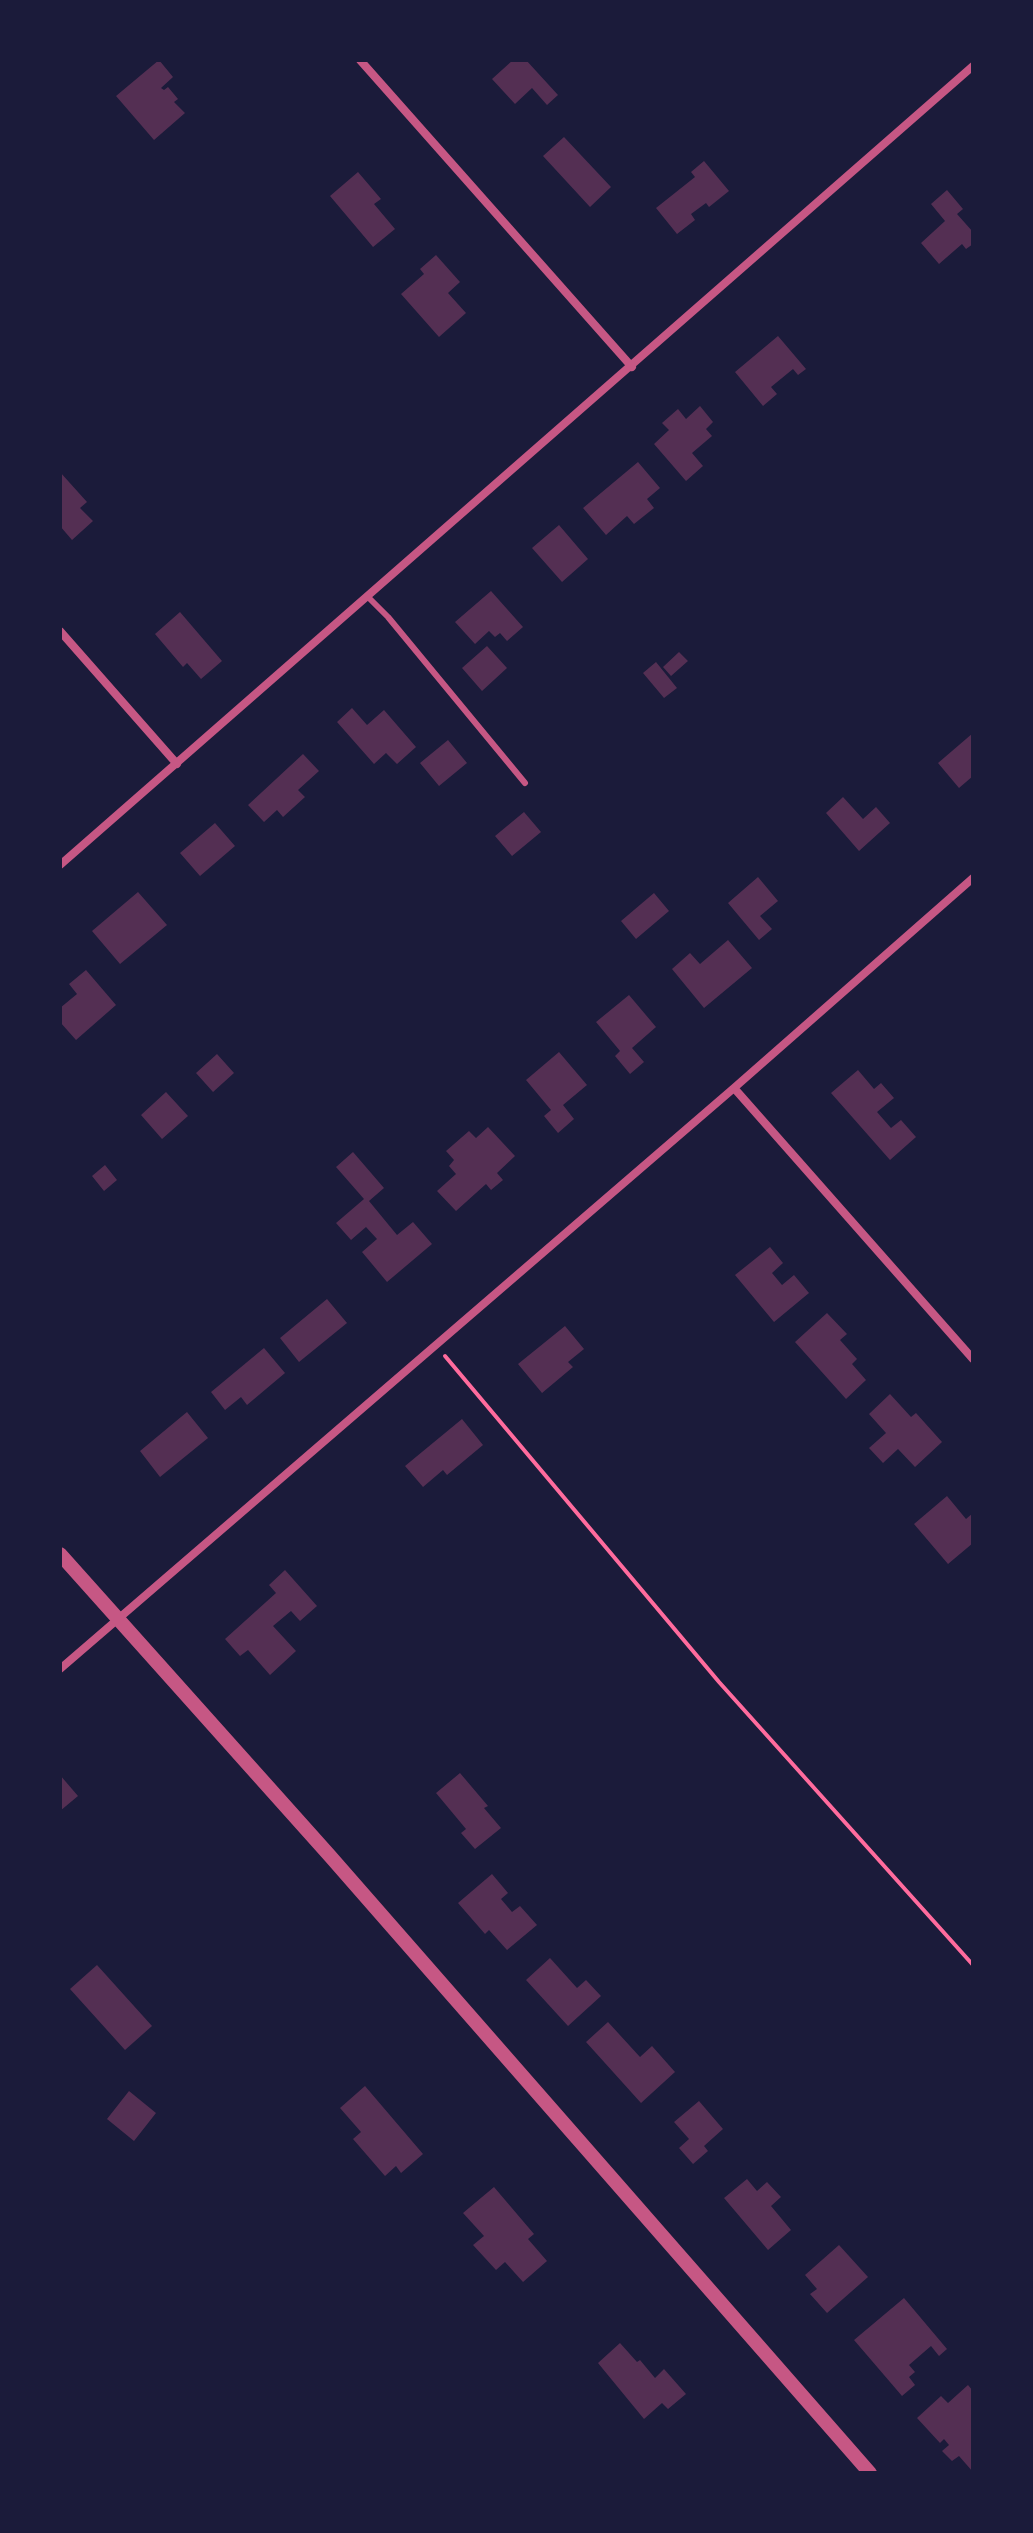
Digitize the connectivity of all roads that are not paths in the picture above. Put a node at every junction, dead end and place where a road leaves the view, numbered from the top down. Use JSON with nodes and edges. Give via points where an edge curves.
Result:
{"nodes":[{"id":1,"x":360,"y":60,"type":"edge"},
{"id":2,"x":973,"y":66,"type":"edge"},
{"id":3,"x":632,"y":367,"type":"junction"},
{"id":4,"x":368,"y":597,"type":"junction"},
{"id":5,"x":60,"y":631,"type":"edge"},
{"id":6,"x":177,"y":764,"type":"junction"},
{"id":7,"x":525,"y":783,"type":"dead end"},
{"id":8,"x":60,"y":865,"type":"edge"},
{"id":9,"x":973,"y":878,"type":"edge"},
{"id":10,"x":734,"y":1088,"type":"junction"},
{"id":11,"x":973,"y":1359,"type":"edge"},
{"id":12,"x":60,"y":1554,"type":"edge"},
{"id":13,"x":117,"y":1618,"type":"junction"},
{"id":14,"x":60,"y":1669,"type":"edge"},
{"id":15,"x":870,"y":2473,"type":"edge"}],
"edges":[{"from":1,"to":3,"type":"street"},
{"from":2,"to":3,"type":"street"},
{"from":3,"to":4,"type":"street"},
{"from":4,"to":6,"type":"street"},
{"from":4,"to":7,"type":"lane"},
{"from":5,"to":6,"type":"street"},
{"from":6,"to":8,"type":"street"},
{"from":9,"to":10,"type":"street"},
{"from":10,"to":11,"type":"street"},
{"from":10,"to":13,"type":"street"},
{"from":12,"to":13,"type":"street"},
{"from":13,"to":14,"type":"street"},
{"from":13,"to":15,"type":"street"}]}
